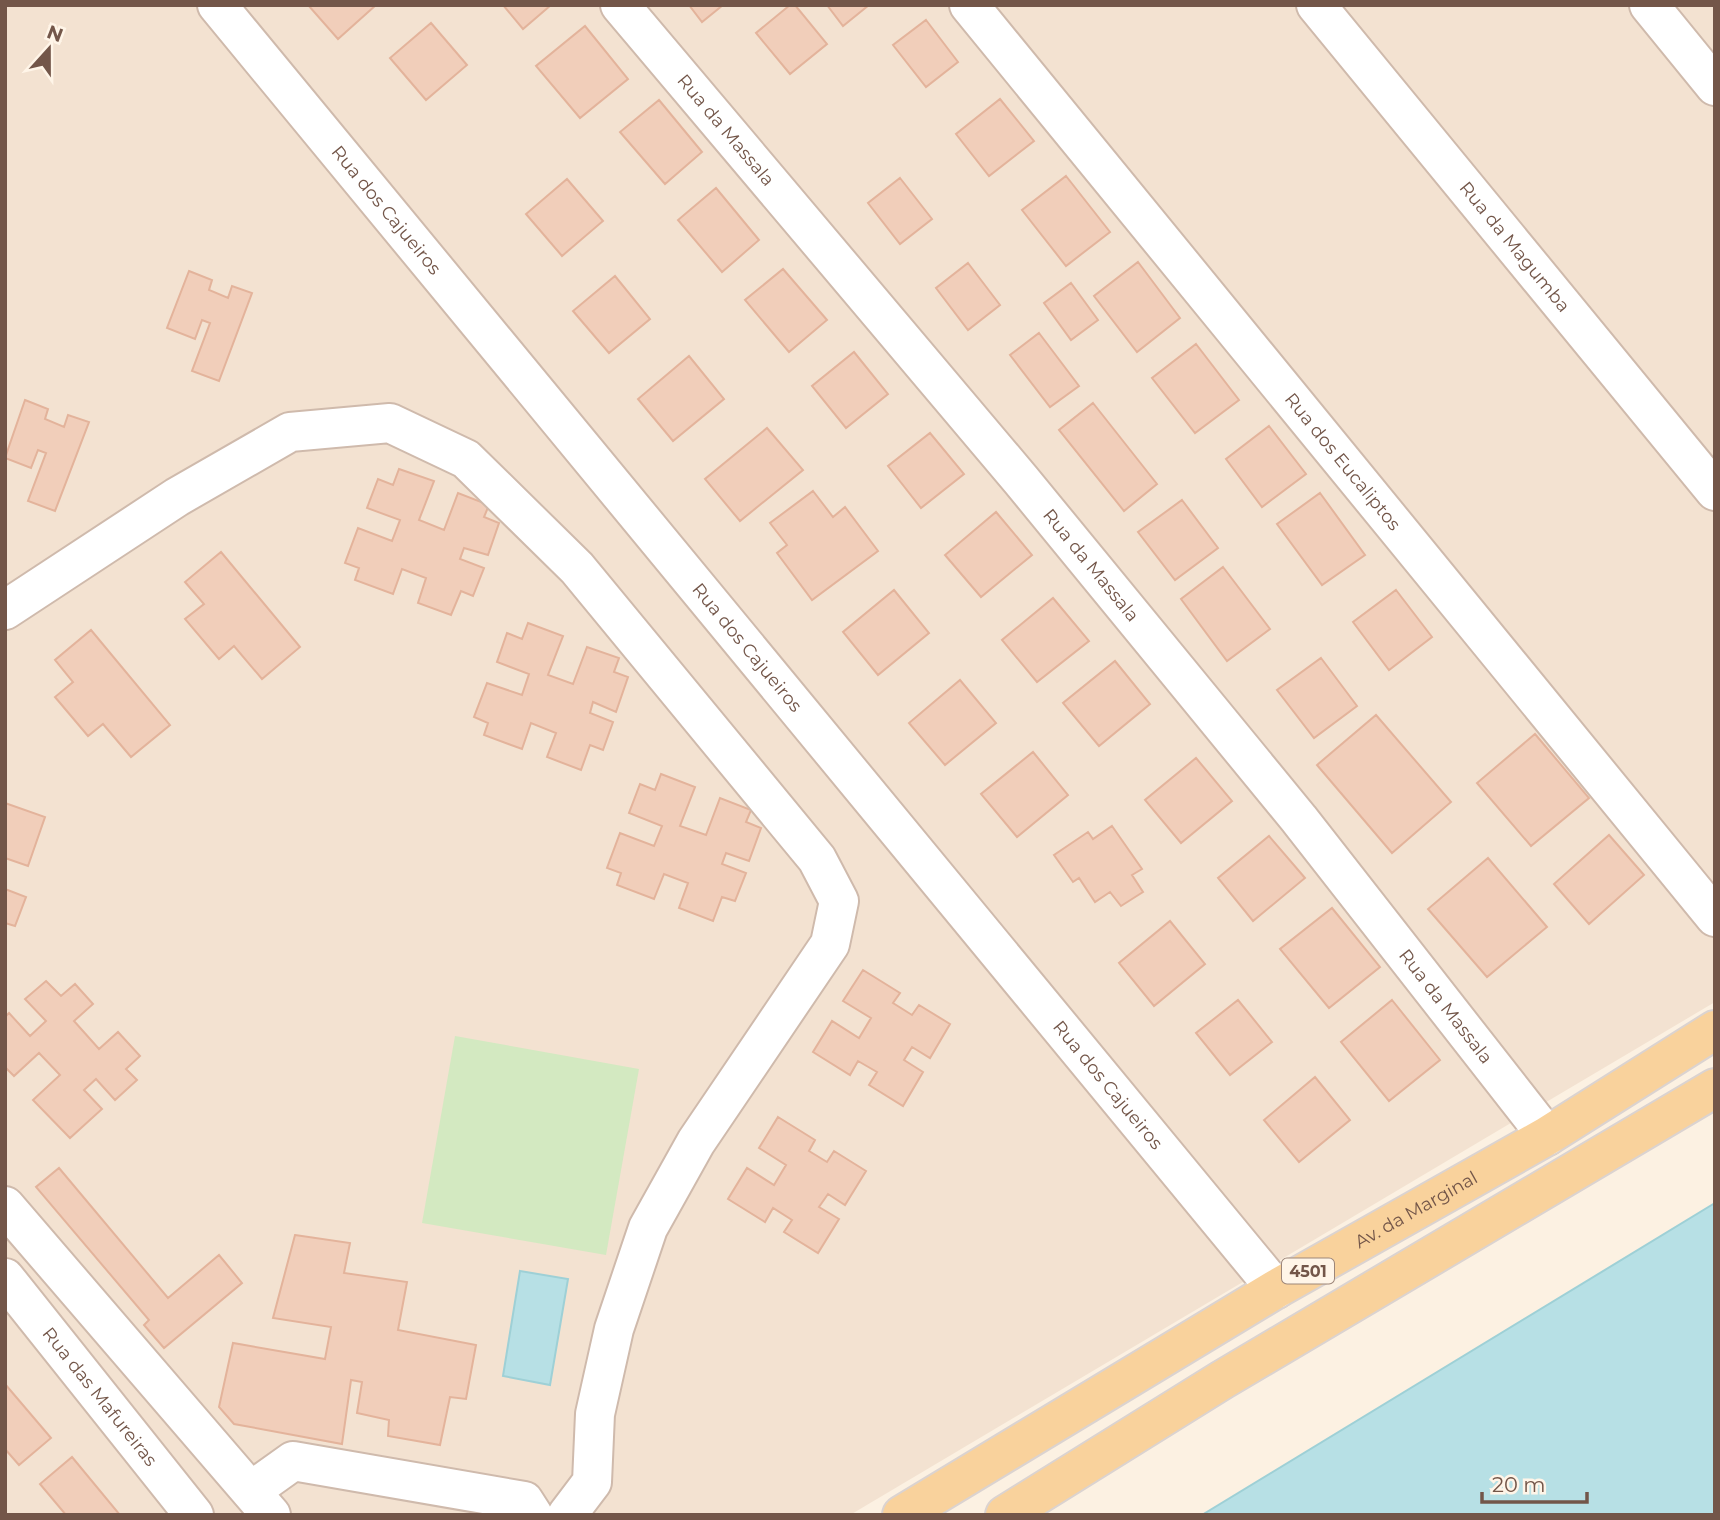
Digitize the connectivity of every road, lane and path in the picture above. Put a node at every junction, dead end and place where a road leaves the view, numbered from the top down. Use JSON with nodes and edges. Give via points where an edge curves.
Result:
{"nodes":[{"id":1,"x":217,"y":5,"type":"edge"},
{"id":2,"x":620,"y":5,"type":"edge"},
{"id":3,"x":970,"y":5,"type":"edge"},
{"id":4,"x":1316,"y":5,"type":"edge"},
{"id":5,"x":1649,"y":5,"type":"edge"},
{"id":6,"x":1715,"y":86,"type":"edge"},
{"id":7,"x":1715,"y":491,"type":"edge"},
{"id":8,"x":5,"y":610,"type":"edge"},
{"id":9,"x":1715,"y":917,"type":"edge"},
{"id":10,"x":1715,"y":1030,"type":"edge"},
{"id":11,"x":1715,"y":1088,"type":"edge"},
{"id":12,"x":1547,"y":1136,"type":"junction"},
{"id":13,"x":5,"y":1206,"type":"edge"},
{"id":14,"x":5,"y":1278,"type":"edge"},
{"id":15,"x":1276,"y":1289,"type":"junction"},
{"id":16,"x":261,"y":1503,"type":"edge"},
{"id":17,"x":194,"y":1515,"type":"edge"},
{"id":18,"x":533,"y":1515,"type":"edge"},
{"id":19,"x":567,"y":1515,"type":"edge"},
{"id":20,"x":902,"y":1515,"type":"edge"},
{"id":21,"x":1005,"y":1515,"type":"edge"}],
"edges":[{"from":1,"to":15,"type":"street","name":"Rua dos Cajueiros"},
{"from":2,"to":12,"type":"street","name":"Rua da Massala","via":[[1030,491],[1298,819]]},
{"from":3,"to":9,"type":"street","name":"Rua dos Eucaliptos"},
{"from":4,"to":7,"type":"street","name":"Rua da Magumba"},
{"from":5,"to":6,"type":"street"},
{"from":8,"to":19,"type":"street","via":[[177,497],[290,432],[390,423],[466,459],[577,568],[817,859],[839,901],[830,944],[696,1142],[648,1228],[614,1329],[595,1414],[592,1482]]},
{"from":10,"to":12,"type":"main road","name":"Av. da Marginal","number":"4501"},
{"from":11,"to":21,"type":"main road","number":"4501","via":[[1222,1380]]},
{"from":12,"to":15,"type":"main road","name":"Av. da Marginal","number":"4501"},
{"from":13,"to":16,"type":"street"},
{"from":14,"to":17,"type":"street","name":"Rua das Mafureiras"},
{"from":15,"to":20,"type":"main road","name":"Av. da Marginal","number":"4501"},
{"from":16,"to":18,"type":"street","via":[[293,1461],[524,1501]]}]}
